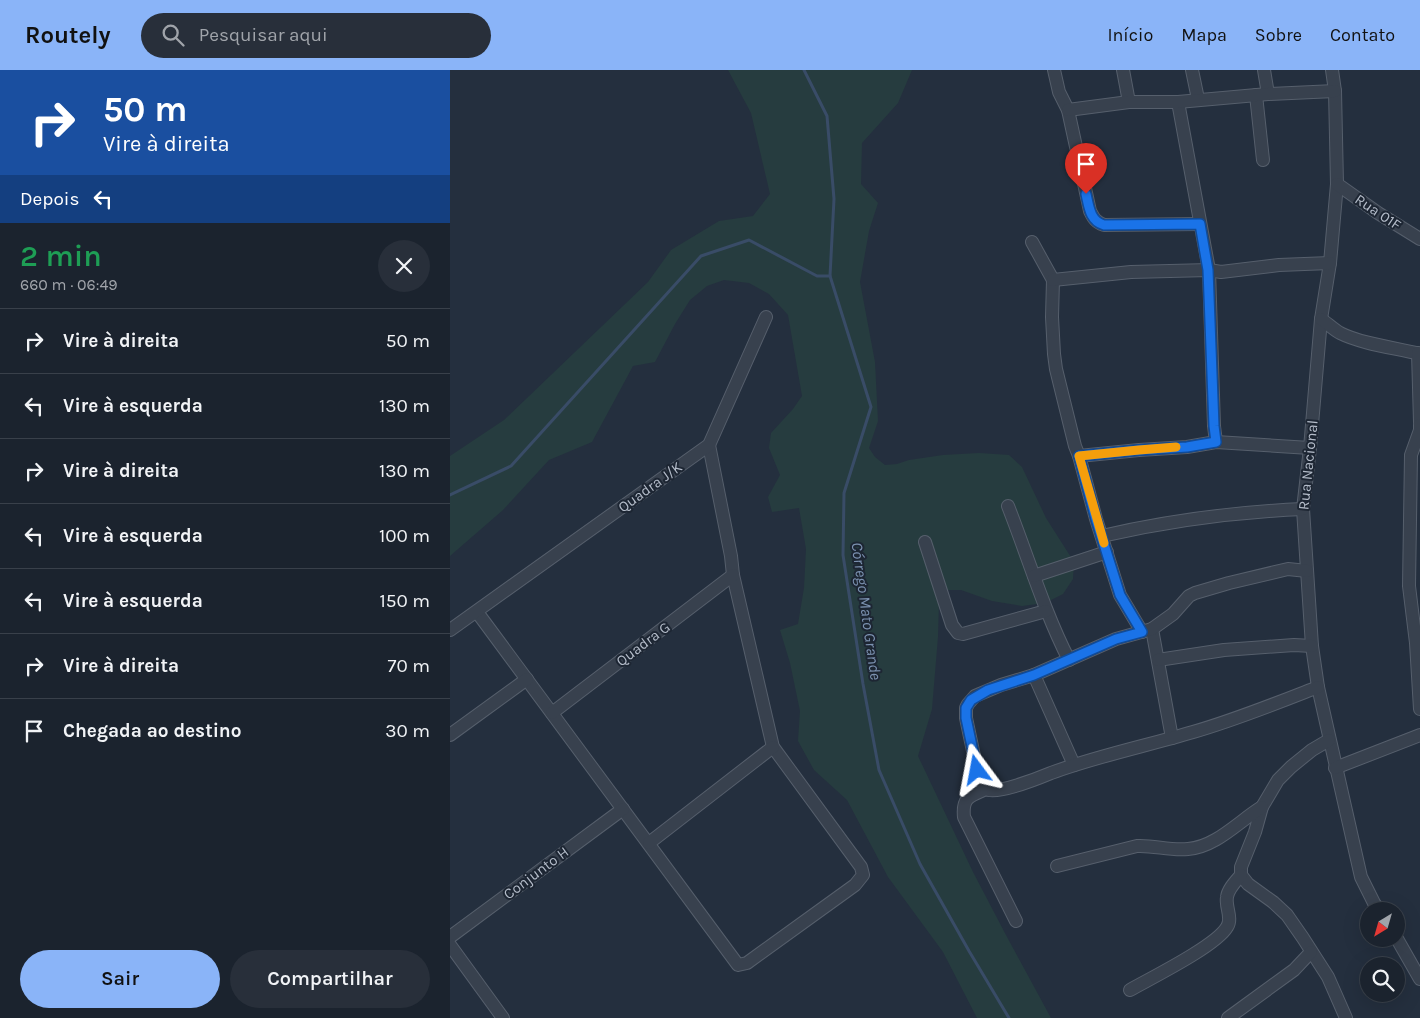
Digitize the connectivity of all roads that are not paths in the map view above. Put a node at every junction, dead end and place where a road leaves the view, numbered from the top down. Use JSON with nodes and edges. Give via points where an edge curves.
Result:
{"nodes":[{"id":1,"x":1054,"y":70,"type":"edge"},
{"id":2,"x":1124,"y":70,"type":"edge"},
{"id":3,"x":1192,"y":70,"type":"edge"},
{"id":4,"x":1264,"y":70,"type":"edge"},
{"id":5,"x":1332,"y":70,"type":"edge"},
{"id":6,"x":1335,"y":91,"type":"junction"},
{"id":7,"x":1262,"y":94,"type":"junction"},
{"id":8,"x":1198,"y":99,"type":"junction"},
{"id":9,"x":1129,"y":102,"type":"junction"},
{"id":10,"x":1178,"y":102,"type":"junction"},
{"id":11,"x":1068,"y":110,"type":"junction"},
{"id":12,"x":1264,"y":160,"type":"dead end"},
{"id":13,"x":1337,"y":184,"type":"junction"},
{"id":14,"x":1200,"y":224,"type":"junction"},
{"id":15,"x":1420,"y":239,"type":"edge"},
{"id":16,"x":1032,"y":242,"type":"dead end"},
{"id":17,"x":1330,"y":263,"type":"junction"},
{"id":18,"x":1208,"y":270,"type":"junction"},
{"id":19,"x":1053,"y":280,"type":"junction"},
{"id":20,"x":766,"y":317,"type":"dead end"},
{"id":21,"x":1321,"y":319,"type":"junction"},
{"id":22,"x":1419,"y":353,"type":"edge"},
{"id":23,"x":1420,"y":424,"type":"edge"},
{"id":24,"x":1216,"y":442,"type":"junction"},
{"id":25,"x":709,"y":445,"type":"junction"},
{"id":26,"x":1310,"y":448,"type":"junction"},
{"id":27,"x":1079,"y":456,"type":"junction"},
{"id":28,"x":1415,"y":457,"type":"edge"},
{"id":29,"x":1008,"y":506,"type":"dead end"},
{"id":30,"x":1302,"y":509,"type":"junction"},
{"id":31,"x":1102,"y":536,"type":"junction"},
{"id":32,"x":925,"y":542,"type":"dead end"},
{"id":33,"x":1107,"y":552,"type":"junction"},
{"id":34,"x":1307,"y":571,"type":"junction"},
{"id":35,"x":733,"y":576,"type":"junction"},
{"id":36,"x":1034,"y":576,"type":"junction"},
{"id":37,"x":1046,"y":611,"type":"junction"},
{"id":38,"x":477,"y":612,"type":"junction"},
{"id":39,"x":450,"y":630,"type":"edge"},
{"id":40,"x":1147,"y":631,"type":"junction"},
{"id":41,"x":1312,"y":646,"type":"junction"},
{"id":42,"x":1069,"y":660,"type":"junction"},
{"id":43,"x":1158,"y":660,"type":"junction"},
{"id":44,"x":1034,"y":675,"type":"junction"},
{"id":45,"x":527,"y":679,"type":"junction"},
{"id":46,"x":1318,"y":686,"type":"junction"},
{"id":47,"x":1420,"y":710,"type":"edge"},
{"id":48,"x":552,"y":713,"type":"junction"},
{"id":49,"x":450,"y":735,"type":"edge"},
{"id":50,"x":1420,"y":735,"type":"edge"},
{"id":51,"x":1172,"y":738,"type":"junction"},
{"id":52,"x":1330,"y":740,"type":"junction"},
{"id":53,"x":773,"y":747,"type":"junction"},
{"id":54,"x":1074,"y":764,"type":"junction"},
{"id":55,"x":1335,"y":768,"type":"junction"},
{"id":56,"x":986,"y":789,"type":"junction"},
{"id":57,"x":1262,"y":807,"type":"junction"},
{"id":58,"x":623,"y":809,"type":"junction"},
{"id":59,"x":649,"y":843,"type":"junction"},
{"id":60,"x":1058,"y":866,"type":"dead end"},
{"id":61,"x":1241,"y":874,"type":"junction"},
{"id":62,"x":1374,"y":902,"type":"edge"},
{"id":63,"x":1016,"y":922,"type":"dead end"},
{"id":64,"x":450,"y":938,"type":"edge"},
{"id":65,"x":450,"y":945,"type":"edge"},
{"id":66,"x":1402,"y":948,"type":"edge"},
{"id":67,"x":1311,"y":952,"type":"junction"},
{"id":68,"x":1420,"y":979,"type":"edge"},
{"id":69,"x":1130,"y":990,"type":"dead end"},
{"id":70,"x":1343,"y":1017,"type":"edge"},
{"id":71,"x":503,"y":1018,"type":"edge"},
{"id":72,"x":1228,"y":1018,"type":"edge"}],
"edges":[{"from":1,"to":11,"type":"street","via":[[1059,92]]},
{"from":2,"to":9,"type":"street"},
{"from":3,"to":8,"type":"street"},
{"from":4,"to":7,"type":"street"},
{"from":5,"to":6,"type":"street","name":"Rua Nacional"},
{"from":6,"to":7,"type":"street"},
{"from":6,"to":13,"type":"street","name":"Rua Nacional"},
{"from":7,"to":8,"type":"street"},
{"from":7,"to":12,"type":"street"},
{"from":8,"to":10,"type":"street"},
{"from":9,"to":10,"type":"street"},
{"from":9,"to":11,"type":"street"},
{"from":10,"to":14,"type":"street"},
{"from":11,"to":14,"type":"street","via":[[1094,220],[1104,225]]},
{"from":13,"to":15,"type":"street","name":"Rua 01F"},
{"from":13,"to":17,"type":"street","name":"Rua Nacional"},
{"from":14,"to":18,"type":"street"},
{"from":16,"to":19,"type":"street"},
{"from":17,"to":18,"type":"street","via":[[1221,272]]},
{"from":17,"to":21,"type":"street","name":"Rua Nacional"},
{"from":18,"to":19,"type":"street","via":[[1131,272]]},
{"from":18,"to":24,"type":"street"},
{"from":19,"to":27,"type":"street","via":[[1056,369]]},
{"from":20,"to":25,"type":"street"},
{"from":21,"to":22,"type":"street","via":[[1349,336]]},
{"from":21,"to":26,"type":"street","name":"Rua Nacional"},
{"from":22,"to":23,"type":"street"},
{"from":23,"to":28,"type":"street"},
{"from":24,"to":26,"type":"street"},
{"from":24,"to":27,"type":"street"},
{"from":25,"to":35,"type":"street"},
{"from":25,"to":38,"type":"street","name":"Quadra J/K"},
{"from":26,"to":30,"type":"street","name":"Rua Nacional"},
{"from":27,"to":31,"type":"street"},
{"from":28,"to":47,"type":"street","via":[[1409,586]]},
{"from":29,"to":36,"type":"street"},
{"from":30,"to":31,"type":"street","via":[[1234,514]]},
{"from":30,"to":34,"type":"street","name":"Rua Nacional"},
{"from":31,"to":33,"type":"street"},
{"from":32,"to":37,"type":"street","via":[[952,625],[958,633]]},
{"from":33,"to":36,"type":"street"},
{"from":33,"to":40,"type":"street","via":[[1123,601]]},
{"from":34,"to":40,"type":"street","via":[[1288,568],[1195,593],[1173,614]]},
{"from":34,"to":41,"type":"street","name":"Rua Nacional"},
{"from":35,"to":48,"type":"street","name":"Quadra G"},
{"from":35,"to":53,"type":"street"},
{"from":36,"to":37,"type":"street"},
{"from":37,"to":42,"type":"street"},
{"from":38,"to":39,"type":"street","name":"Quadra J/K"},
{"from":38,"to":45,"type":"street"},
{"from":40,"to":42,"type":"street","via":[[1116,639]]},
{"from":40,"to":43,"type":"street"},
{"from":41,"to":43,"type":"street","via":[[1224,650]]},
{"from":41,"to":46,"type":"street","name":"Rua Nacional"},
{"from":42,"to":44,"type":"street"},
{"from":43,"to":51,"type":"street"},
{"from":44,"to":54,"type":"street"},
{"from":44,"to":56,"type":"street","via":[[975,696],[966,708],[977,770]]},
{"from":45,"to":48,"type":"street"},
{"from":45,"to":49,"type":"street"},
{"from":46,"to":51,"type":"street"},
{"from":46,"to":52,"type":"street","name":"Rua Nacional"},
{"from":48,"to":58,"type":"street"},
{"from":50,"to":55,"type":"street"},
{"from":51,"to":54,"type":"street"},
{"from":52,"to":55,"type":"street","name":"Rua Nacional"},
{"from":52,"to":57,"type":"street","via":[[1291,767],[1278,780]]},
{"from":53,"to":59,"type":"street"},
{"from":53,"to":59,"type":"street","via":[[861,868],[863,875],[855,885],[747,963],[738,964]]},
{"from":54,"to":56,"type":"street","via":[[1012,786],[992,791]]},
{"from":55,"to":62,"type":"street","name":"Rua Nacional","via":[[1361,877]]},
{"from":56,"to":63,"type":"street","via":[[968,797],[963,806],[964,817]]},
{"from":57,"to":60,"type":"street","via":[[1199,847],[1171,850],[1137,846]]},
{"from":57,"to":61,"type":"street"},
{"from":58,"to":59,"type":"street"},
{"from":58,"to":64,"type":"street","name":"Conjunto H"},
{"from":61,"to":67,"type":"street","via":[[1248,884],[1287,915]]},
{"from":61,"to":69,"type":"street","via":[[1227,896],[1229,917],[1226,928],[1210,943]]},
{"from":65,"to":71,"type":"street"},
{"from":66,"to":68,"type":"street"},
{"from":67,"to":70,"type":"street","via":[[1328,977]]},
{"from":67,"to":72,"type":"street","via":[[1294,970]]}]}
